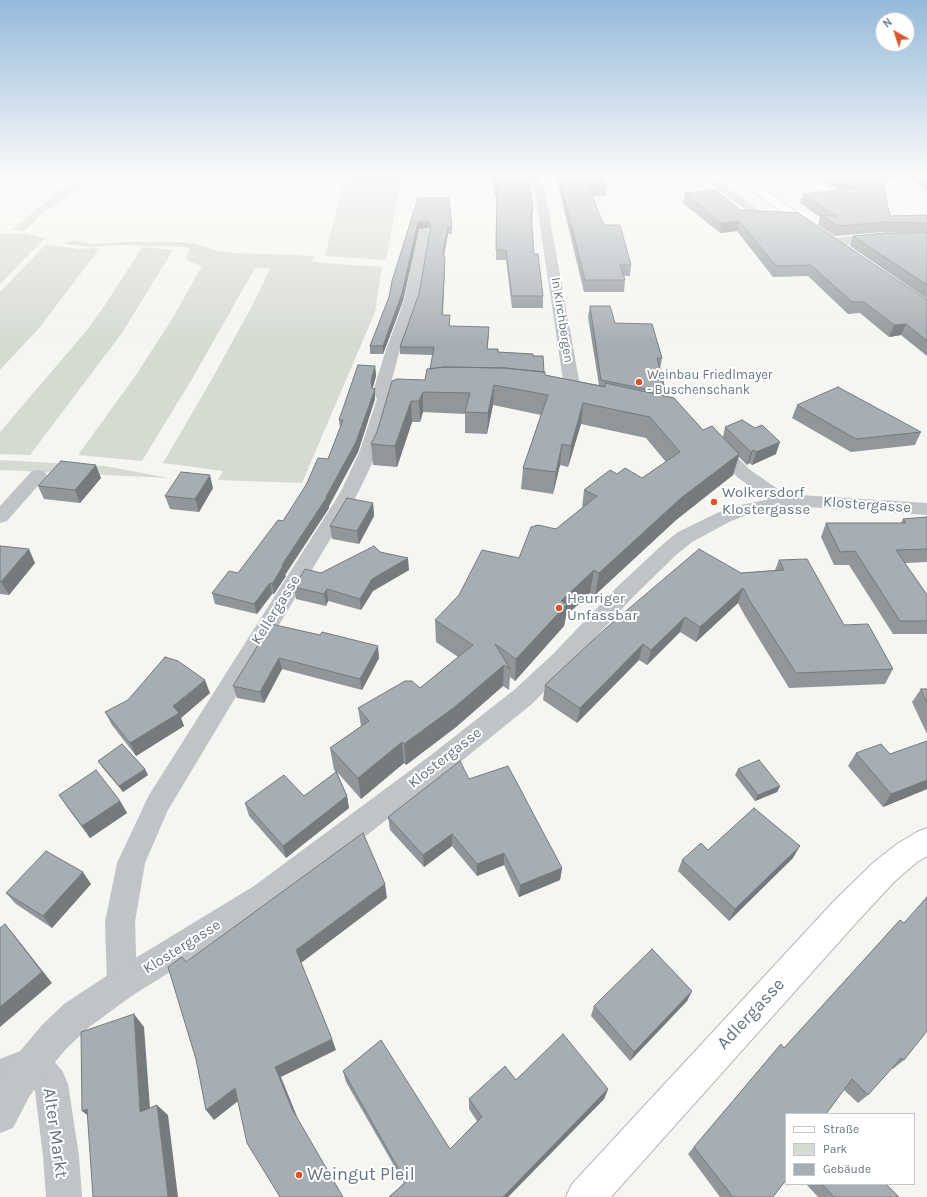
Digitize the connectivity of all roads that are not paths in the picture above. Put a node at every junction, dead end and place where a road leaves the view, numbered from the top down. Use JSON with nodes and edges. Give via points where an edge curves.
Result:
{"nodes":[{"id":1,"x":424,"y":231,"type":"edge"},
{"id":2,"x":547,"y":232,"type":"edge"},
{"id":3,"x":820,"y":232,"type":"edge"},
{"id":4,"x":927,"y":238,"type":"edge"},
{"id":5,"x":834,"y":242,"type":"junction"},
{"id":6,"x":846,"y":251,"type":"edge"},
{"id":7,"x":556,"y":389,"type":"edge"},
{"id":8,"x":704,"y":434,"type":"edge"},
{"id":9,"x":38,"y":475,"type":"dead end"},
{"id":10,"x":784,"y":503,"type":"junction"},
{"id":11,"x":927,"y":510,"type":"edge"},
{"id":12,"x":0,"y":517,"type":"edge"},
{"id":13,"x":927,"y":841,"type":"edge"},
{"id":14,"x":122,"y":984,"type":"junction"},
{"id":15,"x":33,"y":1062,"type":"junction"},
{"id":16,"x":0,"y":1076,"type":"edge"},
{"id":17,"x":0,"y":1115,"type":"edge"},
{"id":18,"x":64,"y":1197,"type":"edge"},
{"id":19,"x":584,"y":1197,"type":"edge"}],
"edges":[{"from":1,"to":14,"type":"street","name":"Kellergasse","via":[[411,301],[381,391],[392,395],[368,453],[349,493],[158,803],[131,863],[120,922]]},
{"from":2,"to":7,"type":"street","name":"In Kirchbergen","via":[[571,380],[584,394]]},
{"from":3,"to":5,"type":"main road"},
{"from":4,"to":5,"type":"street"},
{"from":5,"to":6,"type":"main road"},
{"from":8,"to":10,"type":"street","via":[[743,473]]},
{"from":9,"to":12,"type":"street"},
{"from":10,"to":11,"type":"street","name":"Klostergasse","via":[[827,502]]},
{"from":10,"to":14,"type":"street","name":"Klostergasse","via":[[743,510],[685,537],[624,592],[560,662],[523,697],[440,763],[265,896]]},
{"from":13,"to":19,"type":"main road","name":"Adlergasse","via":[[884,872],[845,912]]},
{"from":14,"to":15,"type":"street","name":"Klostergasse","via":[[76,1016]]},
{"from":15,"to":16,"type":"street"},
{"from":15,"to":17,"type":"street","name":"Klostergasse"},
{"from":15,"to":18,"type":"street","name":"Alter Markt","via":[[51,1084]]}]}
